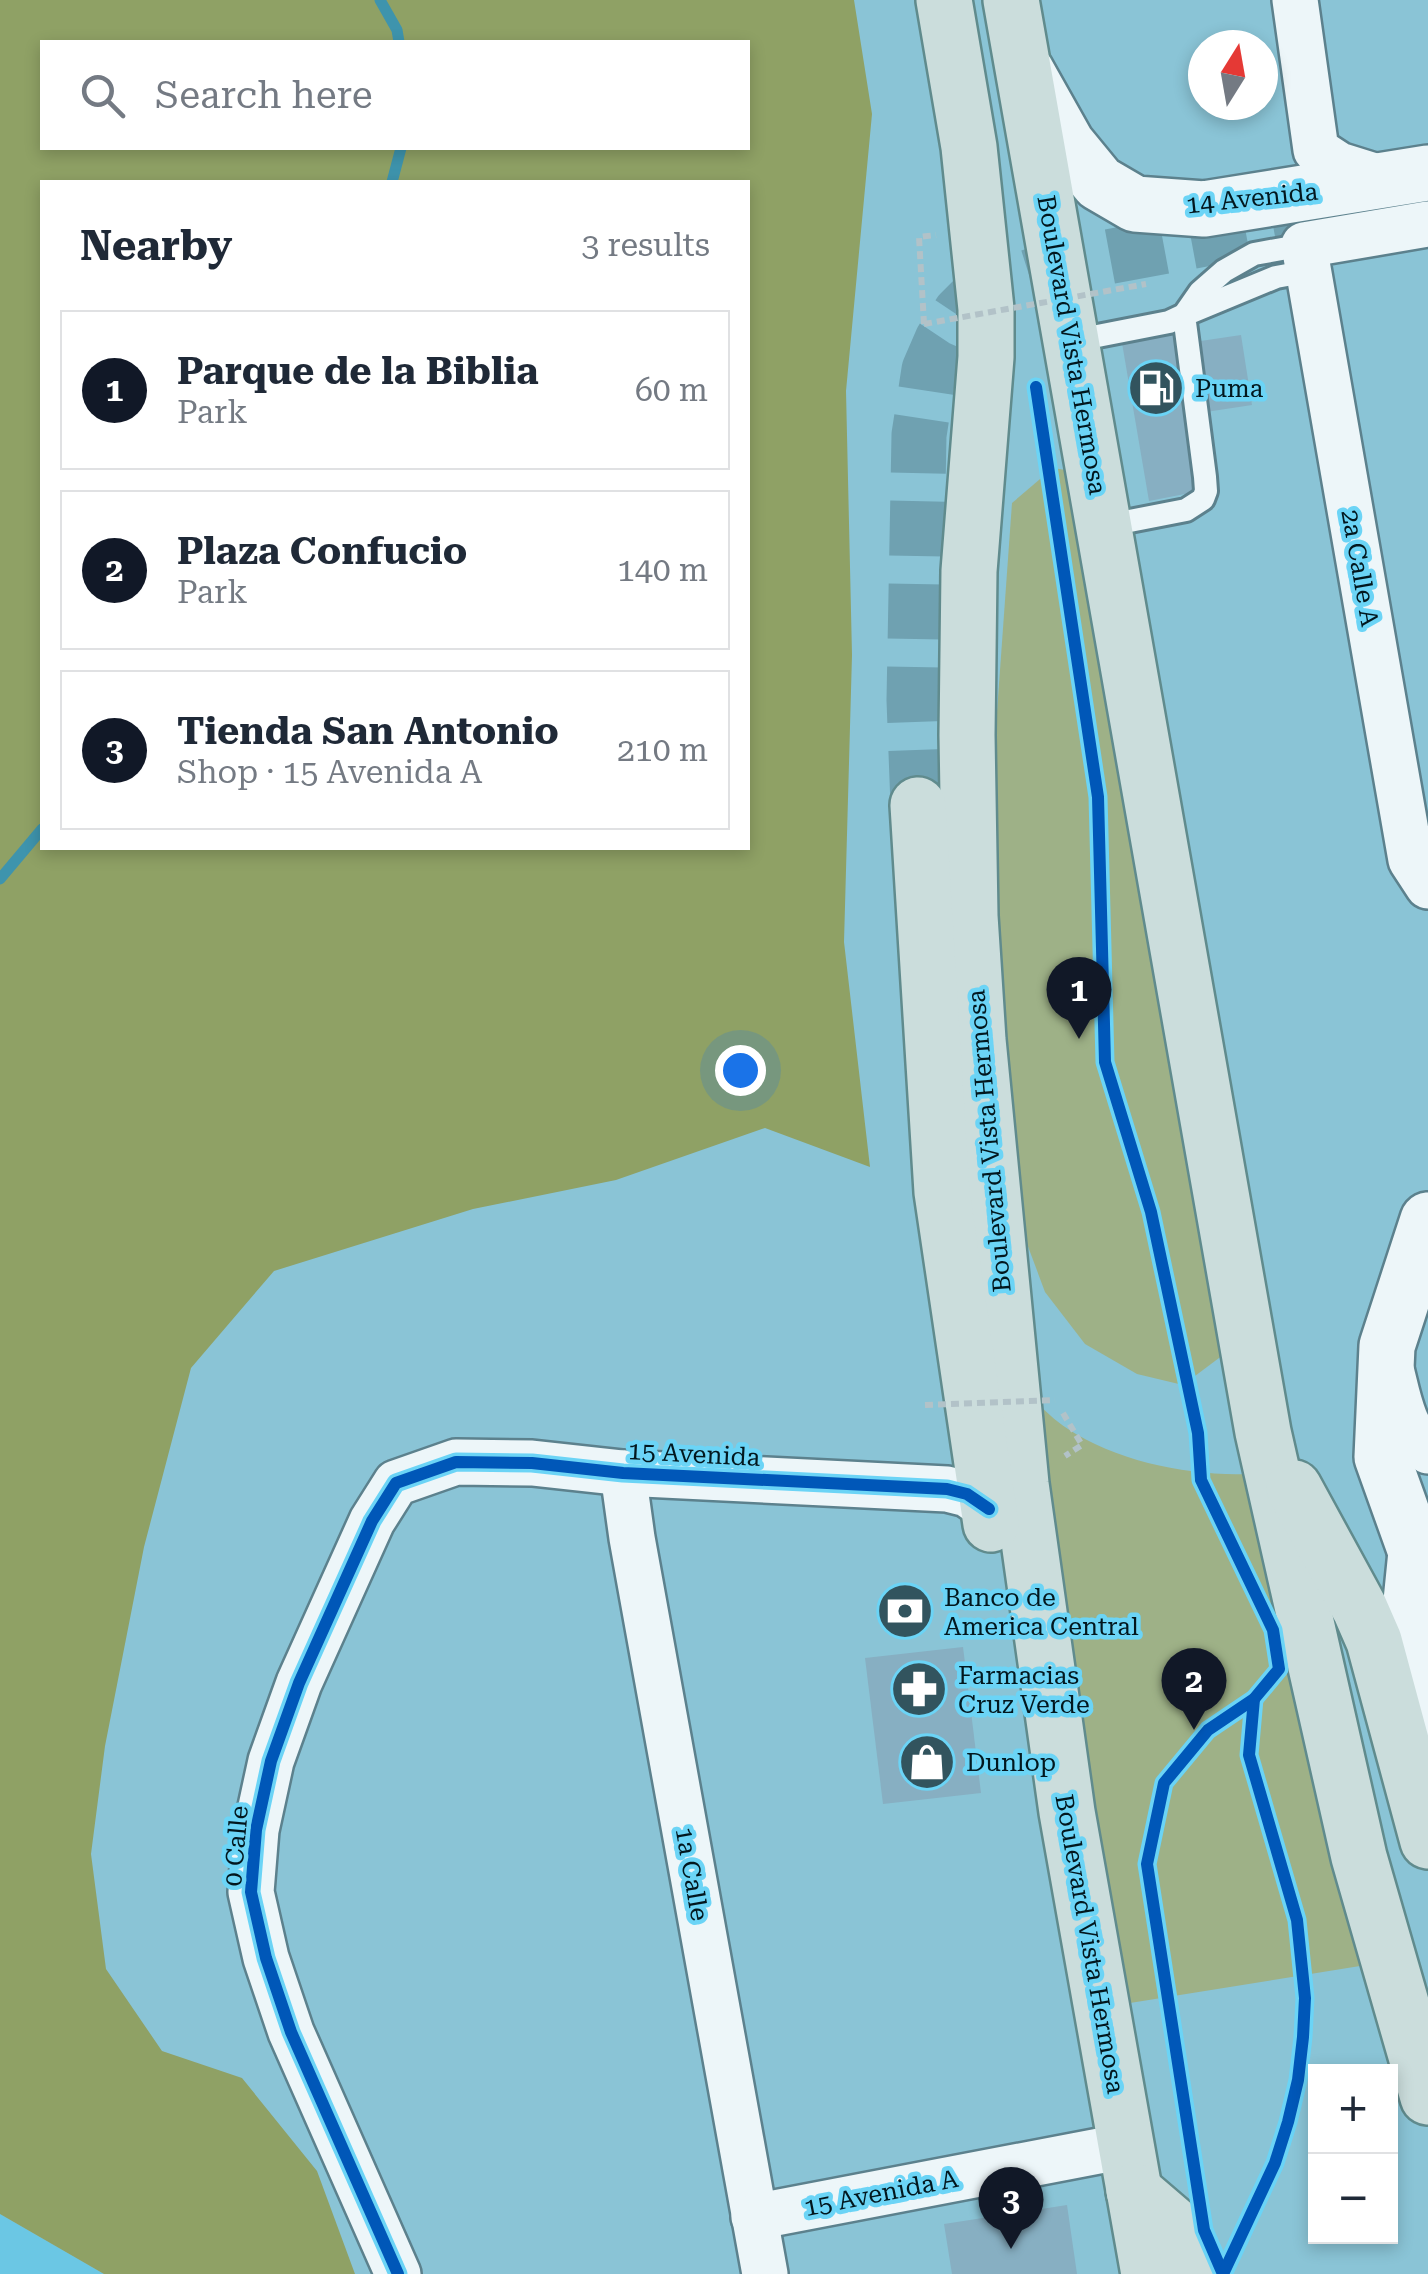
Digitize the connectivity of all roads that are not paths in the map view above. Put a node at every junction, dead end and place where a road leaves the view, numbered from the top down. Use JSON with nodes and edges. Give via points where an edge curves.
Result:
{"nodes":[{"id":1,"x":944,"y":0,"type":"edge"},
{"id":2,"x":1012,"y":0,"type":"edge"},
{"id":3,"x":1295,"y":0,"type":"edge"},
{"id":4,"x":1024,"y":68,"type":"junction"},
{"id":5,"x":1408,"y":177,"type":"edge"},
{"id":6,"x":1428,"y":224,"type":"edge"},
{"id":7,"x":1307,"y":258,"type":"junction"},
{"id":8,"x":1184,"y":315,"type":"junction"},
{"id":9,"x":1072,"y":341,"type":"junction"},
{"id":10,"x":1104,"y":526,"type":"junction"},
{"id":11,"x":918,"y":805,"type":"tunnel mouth"},
{"id":12,"x":1428,"y":886,"type":"edge"},
{"id":13,"x":1428,"y":1220,"type":"edge"},
{"id":14,"x":1264,"y":1432,"type":"junction"},
{"id":15,"x":1405,"y":1454,"type":"edge"},
{"id":16,"x":622,"y":1474,"type":"junction"},
{"id":17,"x":396,"y":1483,"type":"joint"},
{"id":18,"x":972,"y":1485,"type":"junction"},
{"id":19,"x":1424,"y":1554,"type":"edge"},
{"id":20,"x":1428,"y":1721,"type":"edge"},
{"id":21,"x":1057,"y":1740,"type":"junction"},
{"id":22,"x":1428,"y":1841,"type":"edge"},
{"id":23,"x":1428,"y":2098,"type":"edge"},
{"id":24,"x":1130,"y":2168,"type":"junction"},
{"id":25,"x":754,"y":2217,"type":"junction"},
{"id":26,"x":398,"y":2274,"type":"edge"},
{"id":27,"x":764,"y":2274,"type":"edge"},
{"id":28,"x":1149,"y":2274,"type":"edge"},
{"id":29,"x":1192,"y":2274,"type":"edge"}],
"edges":[{"from":1,"to":21,"type":"main road","name":"Boulevard Vista Hermosa","via":[[969,146],[986,309],[967,735],[978,1040],[1022,1484]]},
{"from":2,"to":4,"type":"main road","name":"Boulevard Vista Hermosa"},
{"from":3,"to":5,"type":"street","via":[[1316,150],[1339,166]]},
{"from":4,"to":5,"type":"street","name":"14 Avenida","via":[[1067,144],[1099,183],[1135,204],[1204,209]]},
{"from":4,"to":9,"type":"main road","name":"Boulevard Vista Hermosa"},
{"from":6,"to":7,"type":"street","name":"14 Avenida"},
{"from":7,"to":8,"type":"lane","via":[[1254,254],[1224,271]]},
{"from":7,"to":12,"type":"street","name":"2a Calle A","via":[[1410,860]]},
{"from":8,"to":9,"type":"lane"},
{"from":8,"to":10,"type":"lane","via":[[1204,499],[1186,510]]},
{"from":9,"to":10,"type":"main road","name":"Boulevard Vista Hermosa"},
{"from":10,"to":14,"type":"main road","name":"Boulevard Vista Hermosa"},
{"from":11,"to":18,"type":"main road","via":[[942,1192]]},
{"from":13,"to":15,"type":"street","via":[[1387,1346]]},
{"from":14,"to":22,"type":"main road","via":[[1374,1641]]},
{"from":14,"to":23,"type":"main road","name":"Boulevard Vista Hermosa","via":[[1359,1857]]},
{"from":15,"to":19,"type":"street"},
{"from":16,"to":17,"type":"street","name":"15 Avenida","via":[[456,1462]]},
{"from":16,"to":18,"type":"street","name":"15 Avenida"},
{"from":16,"to":25,"type":"street","name":"1a Calle"},
{"from":17,"to":26,"type":"street","name":"0 Calle","via":[[372,1520],[271,1761],[251,1892],[291,2032]]},
{"from":18,"to":21,"type":"main road","via":[[1012,1642]]},
{"from":19,"to":20,"type":"street","via":[[1409,1620]]},
{"from":21,"to":24,"type":"main road","name":"Boulevard Vista Hermosa"},
{"from":24,"to":25,"type":"street","name":"15 Avenida A"},
{"from":24,"to":28,"type":"main road","name":"Boulevard Vista Hermosa"},
{"from":24,"to":29,"type":"main road","via":[[1183,2234]]},
{"from":25,"to":27,"type":"street","name":"1a Calle"}]}
